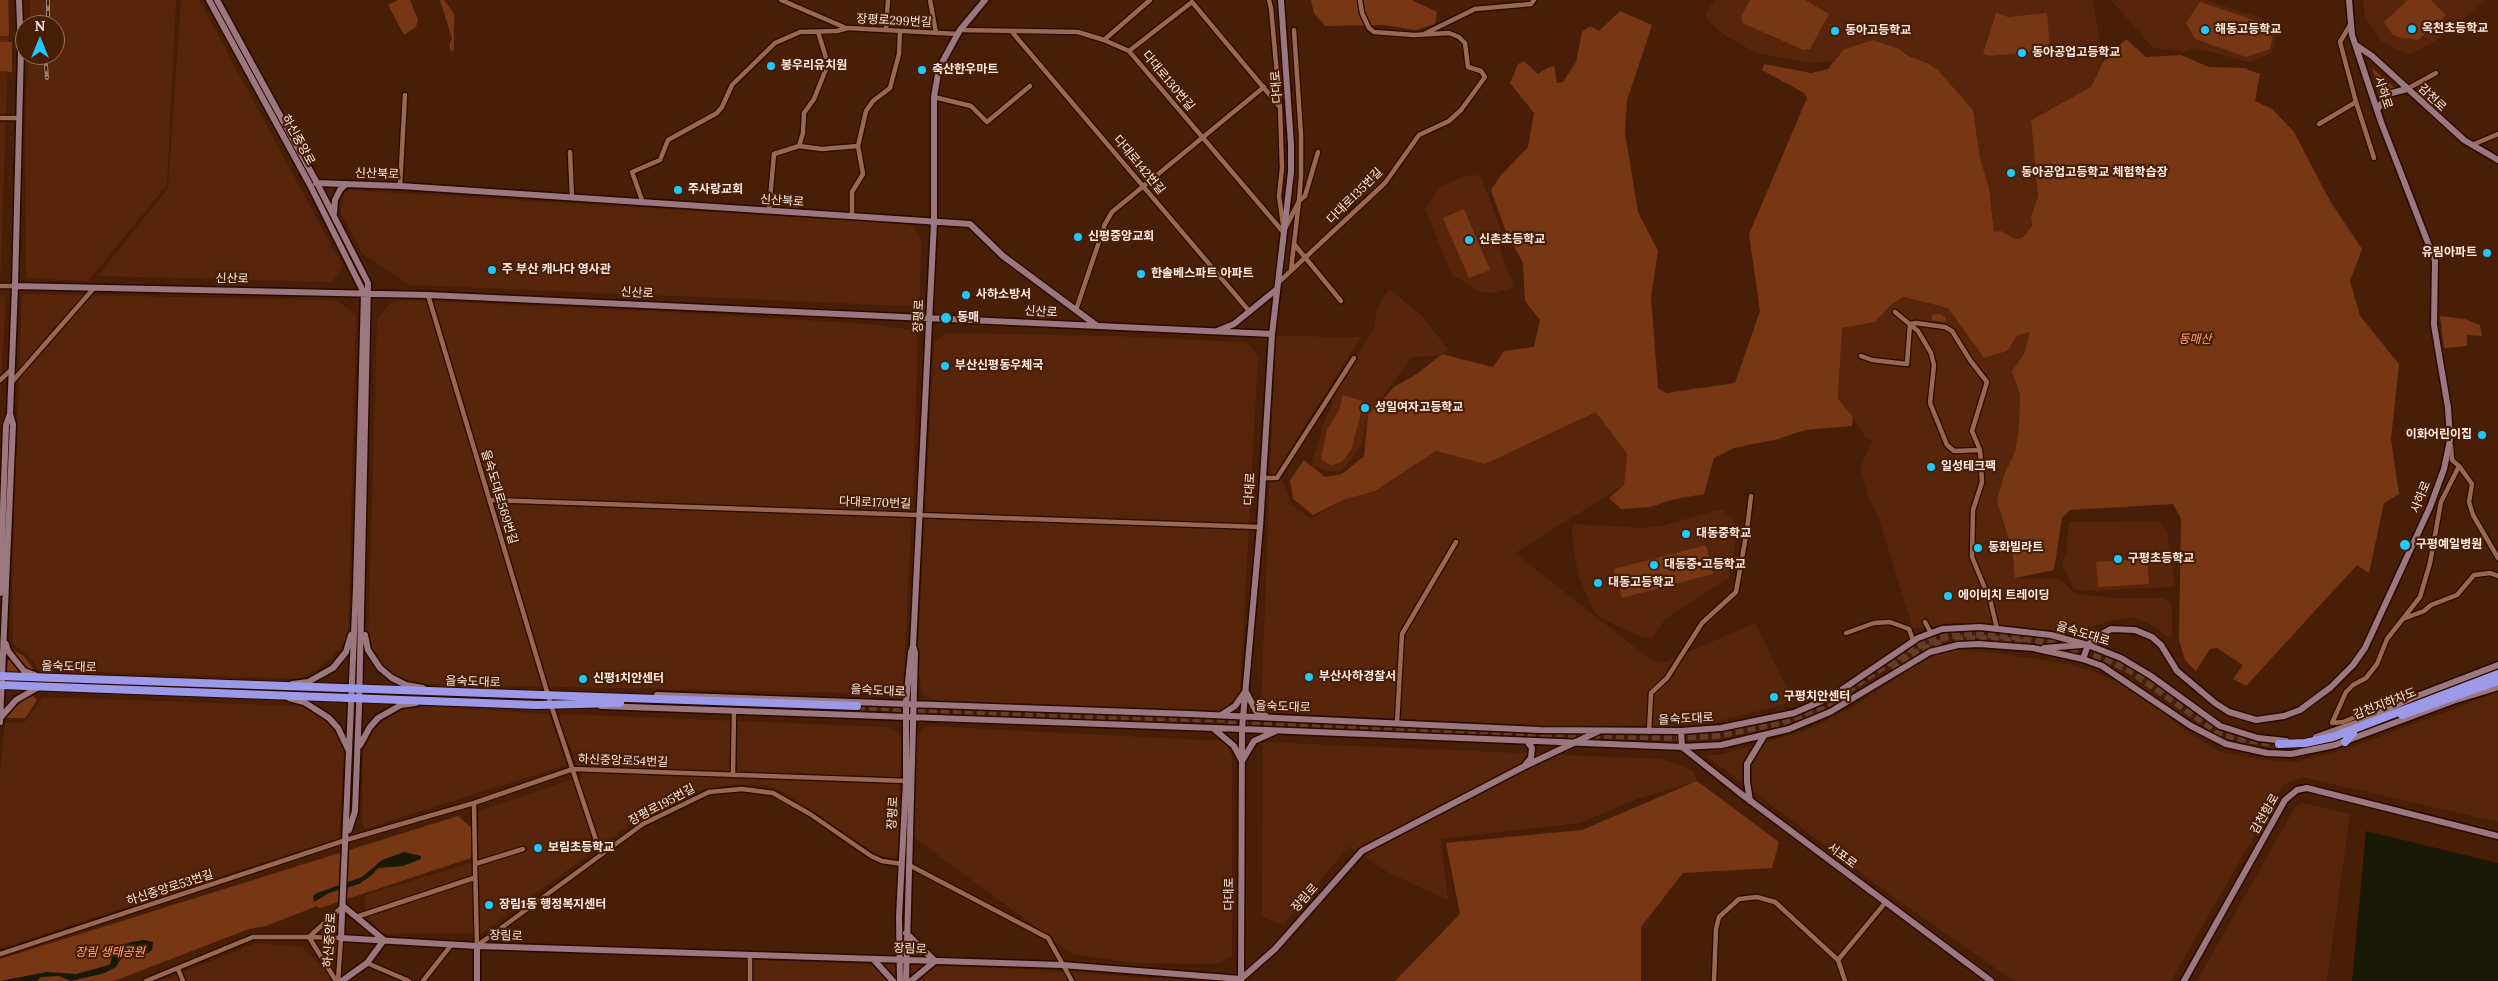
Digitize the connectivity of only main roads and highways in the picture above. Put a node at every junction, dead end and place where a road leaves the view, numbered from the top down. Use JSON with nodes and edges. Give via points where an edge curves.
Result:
{"nodes":[{"id":1,"x":2497,"y":667,"type":"edge"},
{"id":2,"x":2,"y":676,"type":"edge"},
{"id":3,"x":2498,"y":680,"type":"edge"},
{"id":4,"x":1,"y":685,"type":"edge"},
{"id":5,"x":550,"y":701,"type":"junction"},
{"id":6,"x":857,"y":709,"type":"tunnel mouth"},
{"id":7,"x":2356,"y":723,"type":"road end"},
{"id":8,"x":2350,"y":732,"type":"junction"},
{"id":9,"x":2345,"y":742,"type":"road end"},
{"id":10,"x":2279,"y":747,"type":"tunnel mouth"}],
"edges":[{"from":1,"to":8,"type":"highway","name":"감천지하차도"},
{"from":2,"to":5,"type":"highway","name":"을숙도대로","via":[[438,692]]},
{"from":3,"to":8,"type":"highway","name":"감천지하차도"},
{"from":4,"to":5,"type":"highway","name":"을숙도대로","via":[[429,701]]},
{"from":5,"to":6,"type":"highway","name":"을숙도대로"},
{"from":7,"to":8,"type":"highway"},
{"from":8,"to":9,"type":"highway"},
{"from":8,"to":10,"type":"highway","name":"감천지하차도","via":[[2326,744],[2306,748]]}]}
